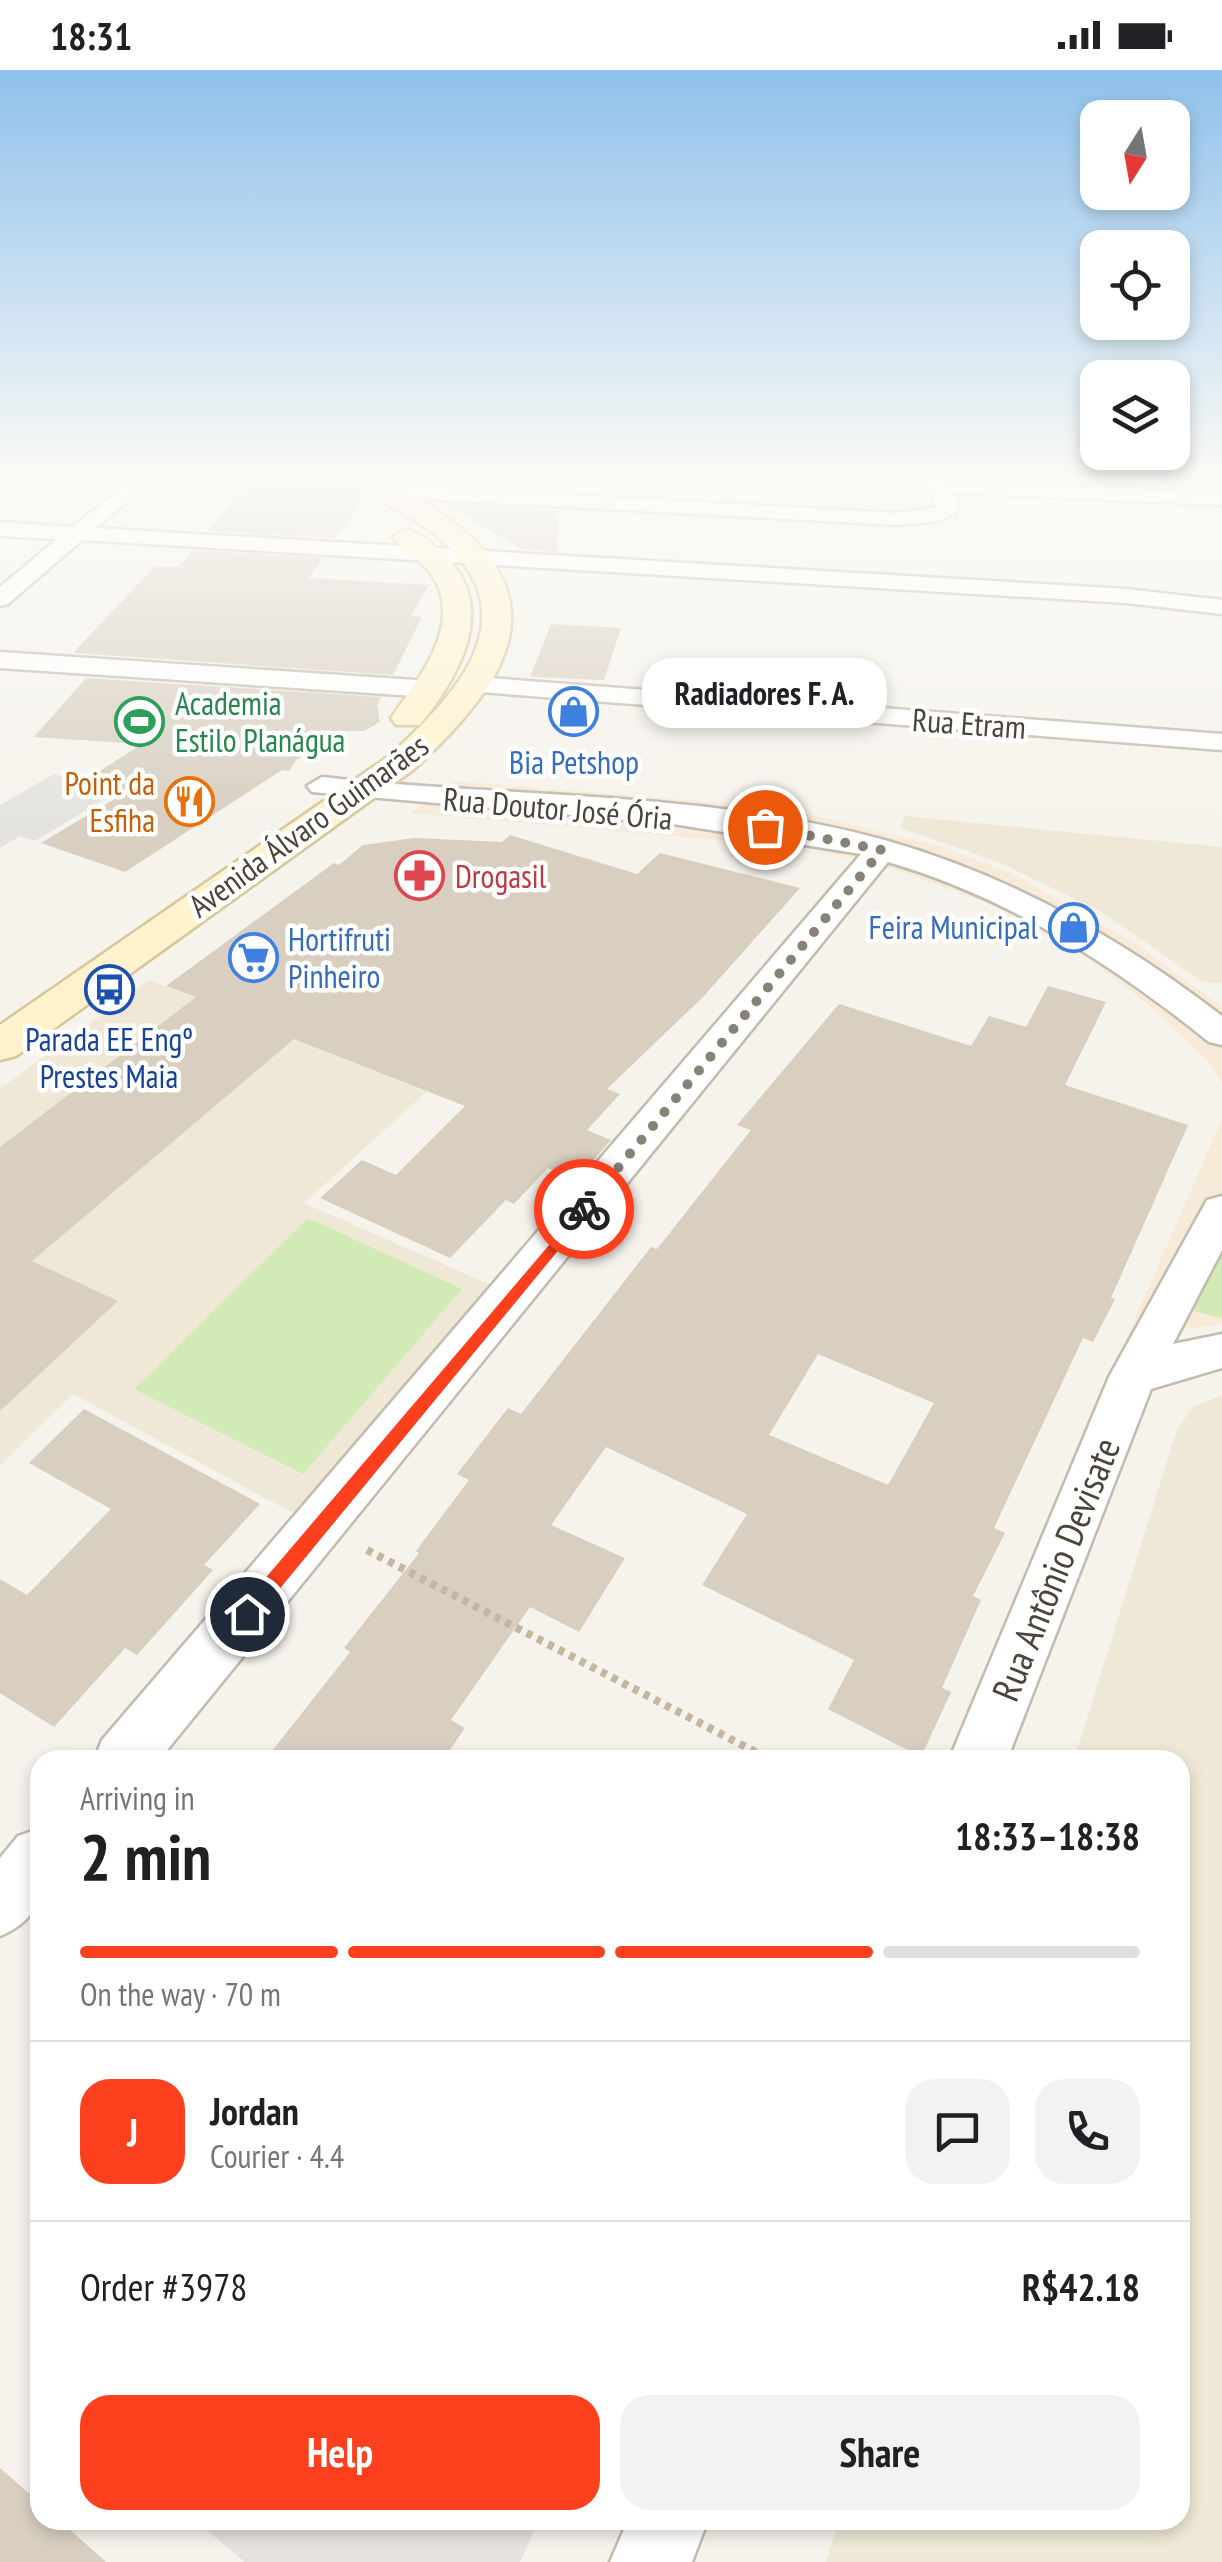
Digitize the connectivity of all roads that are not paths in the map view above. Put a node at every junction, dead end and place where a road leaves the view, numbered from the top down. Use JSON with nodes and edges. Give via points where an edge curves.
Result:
{"nodes":[{"id":1,"x":453,"y":590,"type":"edge"},
{"id":2,"x":492,"y":590,"type":"edge"},
{"id":3,"x":1026,"y":590,"type":"edge"},
{"id":4,"x":1222,"y":607,"type":"edge"},
{"id":5,"x":0,"y":660,"type":"edge"},
{"id":6,"x":476,"y":685,"type":"junction"},
{"id":7,"x":430,"y":689,"type":"junction"},
{"id":8,"x":1222,"y":742,"type":"edge"},
{"id":9,"x":322,"y":786,"type":"junction"},
{"id":10,"x":362,"y":791,"type":"junction"},
{"id":11,"x":882,"y":850,"type":"junction"},
{"id":12,"x":1180,"y":1000,"type":"junction"},
{"id":13,"x":1222,"y":1000,"type":"edge"},
{"id":14,"x":0,"y":1002,"type":"edge"},
{"id":15,"x":1222,"y":1034,"type":"edge"},
{"id":16,"x":0,"y":1046,"type":"edge"},
{"id":17,"x":1222,"y":1210,"type":"edge"},
{"id":18,"x":1222,"y":1351,"type":"edge"},
{"id":19,"x":1132,"y":1377,"type":"junction"},
{"id":20,"x":131,"y":1750,"type":"edge"},
{"id":21,"x":982,"y":1750,"type":"edge"},
{"id":22,"x":30,"y":1870,"type":"edge"},
{"id":23,"x":0,"y":1905,"type":"edge"},
{"id":24,"x":664,"y":2530,"type":"edge"},
{"id":25,"x":651,"y":2562,"type":"edge"}],
"edges":[{"from":1,"to":7,"type":"street","name":"Avenida Álvaro Guimarães","via":[[455,637]]},
{"from":2,"to":6,"type":"street","name":"Avenida Álvaro Guimarães","via":[[498,636]]},
{"from":3,"to":4,"type":"street"},
{"from":5,"to":7,"type":"street"},
{"from":6,"to":8,"type":"street","name":"Rua Etram"},
{"from":6,"to":10,"type":"street","name":"Avenida Álvaro Guimarães","via":[[434,734]]},
{"from":7,"to":9,"type":"street","name":"Avenida Álvaro Guimarães","via":[[389,738]]},
{"from":9,"to":10,"type":"street","name":"Rua Doutor José Ória"},
{"from":9,"to":14,"type":"street","name":"Avenida Álvaro Guimarães"},
{"from":10,"to":11,"type":"street","name":"Rua Doutor José Ória","via":[[765,827]]},
{"from":10,"to":16,"type":"street","name":"Avenida Álvaro Guimarães"},
{"from":11,"to":12,"type":"street","name":"Rua Doutor José Ória","via":[[1034,908]]},
{"from":11,"to":20,"type":"street"},
{"from":12,"to":13,"type":"street"},
{"from":12,"to":15,"type":"street","name":"Rua Doutor José Ória"},
{"from":17,"to":19,"type":"street","name":"Rua Antônio Devisate"},
{"from":18,"to":19,"type":"street"},
{"from":19,"to":21,"type":"street","name":"Rua Antônio Devisate"},
{"from":22,"to":23,"type":"street"},
{"from":24,"to":25,"type":"street"}]}
